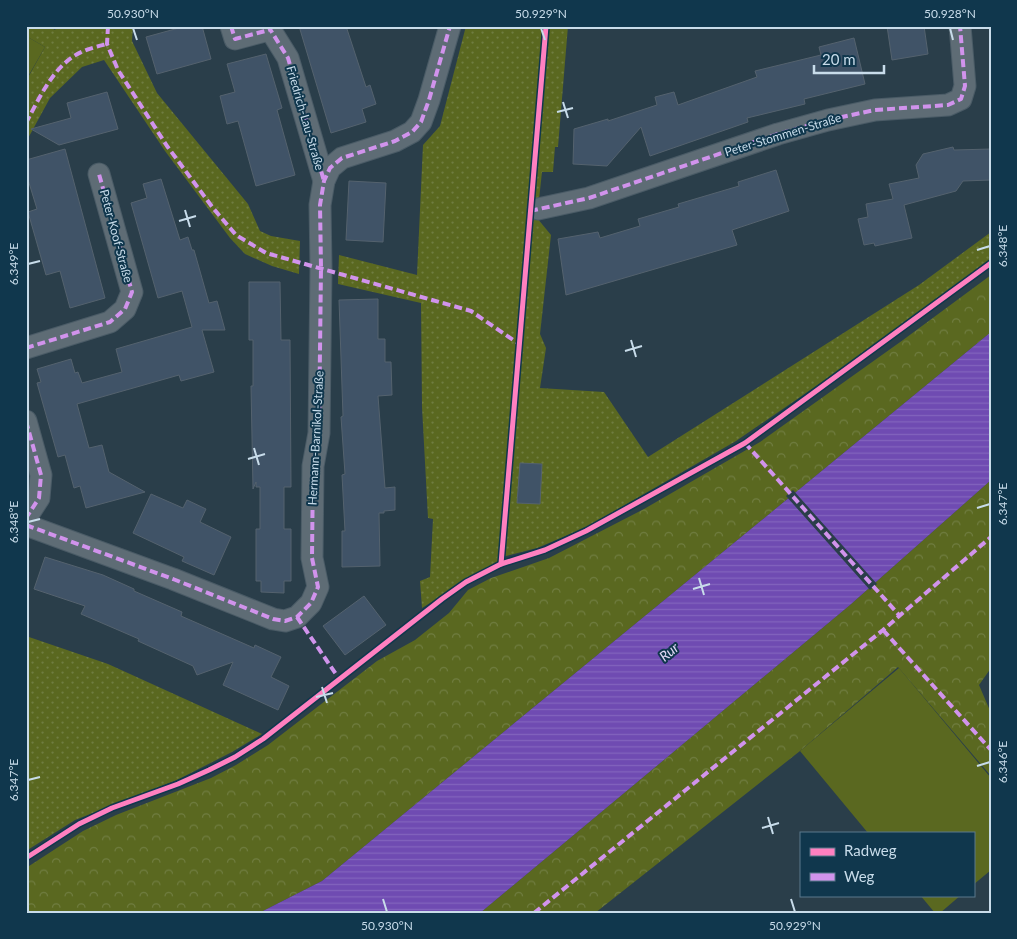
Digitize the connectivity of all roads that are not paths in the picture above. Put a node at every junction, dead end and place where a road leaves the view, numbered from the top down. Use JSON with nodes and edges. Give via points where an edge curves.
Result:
{"nodes":[{"id":1,"x":231,"y":26,"type":"edge"},
{"id":2,"x":450,"y":26,"type":"edge"},
{"id":3,"x":960,"y":26,"type":"edge"},
{"id":4,"x":268,"y":28,"type":"edge"},
{"id":5,"x":99,"y":174,"type":"dead end"},
{"id":6,"x":324,"y":181,"type":"junction"},
{"id":7,"x":538,"y":209,"type":"dead end"},
{"id":8,"x":26,"y":348,"type":"edge"},
{"id":9,"x":26,"y":421,"type":"edge"},
{"id":10,"x":26,"y":518,"type":"edge"},
{"id":11,"x":26,"y":525,"type":"edge"}],
"edges":[{"from":1,"to":4,"type":"street","name":"Friedrich-Lau-Straße","via":[[234,39]]},
{"from":2,"to":6,"type":"street","name":"Hermann-Barnikol-Straße","via":[[421,122],[412,132],[395,141],[342,158],[330,168]]},
{"from":3,"to":7,"type":"street","name":"Peter-Stommen-Straße","via":[[965,86],[961,99],[948,105],[875,110],[828,120],[589,198]]},
{"from":4,"to":6,"type":"street","name":"Friedrich-Lau-Straße","via":[[288,58]]},
{"from":5,"to":8,"type":"street","name":"Peter-Koof-Straße","via":[[132,292],[125,310],[110,322]]},
{"from":6,"to":11,"type":"street","name":"Hermann-Barnikol-Straße","via":[[320,205],[319,433],[313,466],[312,558],[318,587],[310,603],[296,617],[285,621],[274,619]]},
{"from":9,"to":10,"type":"street","via":[[41,475],[39,498]]}]}
